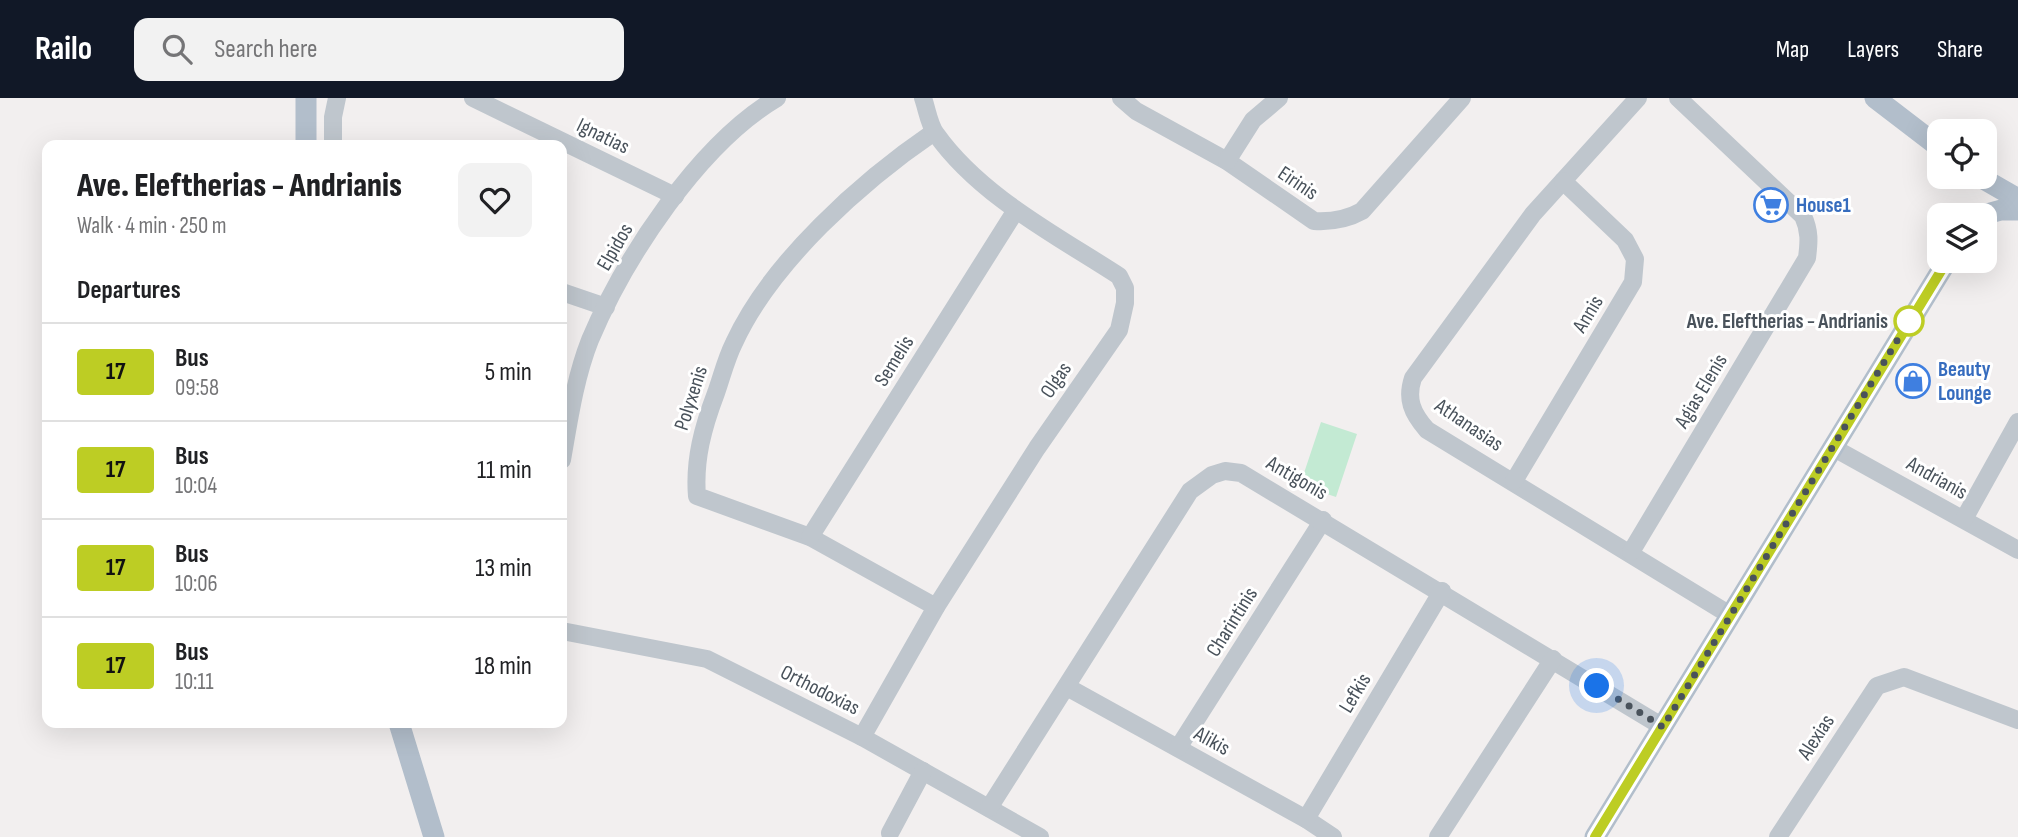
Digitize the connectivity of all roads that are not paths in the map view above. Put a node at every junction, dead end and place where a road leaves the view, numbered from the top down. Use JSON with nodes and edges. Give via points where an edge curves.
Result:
{"nodes":[{"id":1,"x":306,"y":98,"type":"edge"},
{"id":2,"x":337,"y":98,"type":"edge"},
{"id":3,"x":473,"y":98,"type":"edge"},
{"id":4,"x":777,"y":98,"type":"edge"},
{"id":5,"x":923,"y":98,"type":"edge"},
{"id":6,"x":1121,"y":98,"type":"edge"},
{"id":7,"x":1279,"y":98,"type":"edge"},
{"id":8,"x":1462,"y":98,"type":"edge"},
{"id":9,"x":1638,"y":98,"type":"edge"},
{"id":10,"x":1678,"y":98,"type":"edge"},
{"id":11,"x":1875,"y":98,"type":"edge"},
{"id":12,"x":752,"y":104,"type":"edge"},
{"id":13,"x":934,"y":132,"type":"junction"},
{"id":14,"x":1927,"y":138,"type":"edge"},
{"id":15,"x":306,"y":140,"type":"edge"},
{"id":16,"x":333,"y":140,"type":"edge"},
{"id":17,"x":560,"y":140,"type":"edge"},
{"id":18,"x":567,"y":144,"type":"edge"},
{"id":19,"x":1227,"y":161,"type":"junction"},
{"id":20,"x":1563,"y":181,"type":"junction"},
{"id":21,"x":1997,"y":187,"type":"edge"},
{"id":22,"x":1996,"y":189,"type":"edge"},
{"id":23,"x":675,"y":196,"type":"junction"},
{"id":24,"x":2018,"y":199,"type":"edge"},
{"id":25,"x":2018,"y":209,"type":"edge"},
{"id":26,"x":1016,"y":210,"type":"junction"},
{"id":27,"x":1997,"y":210,"type":"edge"},
{"id":28,"x":1940,"y":273,"type":"edge"},
{"id":29,"x":567,"y":294,"type":"edge"},
{"id":30,"x":606,"y":307,"type":"junction"},
{"id":31,"x":2018,"y":422,"type":"edge"},
{"id":32,"x":567,"y":434,"type":"edge"},
{"id":33,"x":1832,"y":447,"type":"junction"},
{"id":34,"x":1514,"y":481,"type":"junction"},
{"id":35,"x":1964,"y":519,"type":"junction"},
{"id":36,"x":1323,"y":520,"type":"junction"},
{"id":37,"x":810,"y":537,"type":"junction"},
{"id":38,"x":2018,"y":550,"type":"edge"},
{"id":39,"x":1631,"y":552,"type":"junction"},
{"id":40,"x":1443,"y":591,"type":"junction"},
{"id":41,"x":936,"y":607,"type":"junction"},
{"id":42,"x":1730,"y":614,"type":"junction"},
{"id":43,"x":567,"y":632,"type":"edge"},
{"id":44,"x":1553,"y":659,"type":"junction"},
{"id":45,"x":1067,"y":687,"type":"junction"},
{"id":46,"x":2018,"y":720,"type":"edge"},
{"id":47,"x":1663,"y":727,"type":"junction"},
{"id":48,"x":401,"y":728,"type":"edge"},
{"id":49,"x":862,"y":737,"type":"junction"},
{"id":50,"x":1178,"y":748,"type":"junction"},
{"id":51,"x":923,"y":771,"type":"junction"},
{"id":52,"x":989,"y":808,"type":"junction"},
{"id":53,"x":1306,"y":819,"type":"junction"},
{"id":54,"x":890,"y":833,"type":"dead end"},
{"id":55,"x":434,"y":837,"type":"edge"},
{"id":56,"x":1040,"y":837,"type":"edge"},
{"id":57,"x":1333,"y":837,"type":"edge"},
{"id":58,"x":1438,"y":837,"type":"edge"},
{"id":59,"x":1595,"y":837,"type":"edge"},
{"id":60,"x":1778,"y":837,"type":"edge"}],
"edges":[{"from":1,"to":15,"type":"main road"},
{"from":2,"to":16,"type":"street"},
{"from":3,"to":17,"type":"street","name":"Ignatias"},
{"from":4,"to":12,"type":"street","name":"Elpidos"},
{"from":5,"to":13,"type":"street","name":"Olgas"},
{"from":6,"to":19,"type":"street","name":"Eirinis","via":[[1136,111]]},
{"from":7,"to":19,"type":"street","via":[[1253,120]]},
{"from":8,"to":19,"type":"street","name":"Eirinis","via":[[1362,211],[1349,218],[1314,221]]},
{"from":9,"to":20,"type":"street","name":"Athanasias"},
{"from":10,"to":39,"type":"street","name":"Agias Elenis","via":[[1802,216],[1809,229],[1809,243],[1807,258]]},
{"from":11,"to":14,"type":"main road"},
{"from":12,"to":23,"type":"street","name":"Elpidos"},
{"from":13,"to":26,"type":"street","name":"Olgas"},
{"from":13,"to":37,"type":"street","name":"Polyxenis","via":[[839,207],[782,271],[734,342],[705,421],[695,468],[697,496]]},
{"from":18,"to":23,"type":"street","name":"Ignatias"},
{"from":20,"to":34,"type":"street","name":"Annis","via":[[1625,240],[1635,259],[1633,282]]},
{"from":20,"to":34,"type":"street","name":"Athanasias","via":[[1525,225],[1413,378],[1409,390],[1416,417],[1427,430]]},
{"from":21,"to":24,"type":"main road"},
{"from":22,"to":25,"type":"main road"},
{"from":23,"to":30,"type":"street","name":"Elpidos"},
{"from":25,"to":27,"type":"main road"},
{"from":26,"to":37,"type":"street","name":"Semelis"},
{"from":26,"to":41,"type":"street","name":"Olgas","via":[[1119,276],[1125,288],[1123,318]]},
{"from":28,"to":33,"type":"main road"},
{"from":29,"to":30,"type":"street"},
{"from":30,"to":32,"type":"street","name":"Elpidos","via":[[577,381]]},
{"from":31,"to":35,"type":"street"},
{"from":33,"to":35,"type":"street","name":"Andrianis"},
{"from":33,"to":42,"type":"main road"},
{"from":34,"to":39,"type":"street","name":"Athanasias"},
{"from":35,"to":38,"type":"street","name":"Andrianis"},
{"from":36,"to":40,"type":"street","name":"Antigonis"},
{"from":36,"to":45,"type":"street","name":"Antigonis","via":[[1241,472],[1226,471],[1200,481],[1168,522]]},
{"from":36,"to":50,"type":"street","name":"Charintinis"},
{"from":37,"to":41,"type":"street","name":"Polyxenis"},
{"from":39,"to":42,"type":"street","name":"Athanasias"},
{"from":40,"to":44,"type":"street","name":"Antigonis"},
{"from":40,"to":53,"type":"street","name":"Lefkis"},
{"from":41,"to":49,"type":"street","name":"Olgas"},
{"from":42,"to":47,"type":"main road"},
{"from":43,"to":49,"type":"street","name":"Orthodoxias","via":[[707,659]]},
{"from":44,"to":47,"type":"street","name":"Antigonis"},
{"from":44,"to":58,"type":"street"},
{"from":45,"to":50,"type":"street","name":"Alikis"},
{"from":45,"to":52,"type":"street","name":"Antigonis"},
{"from":46,"to":60,"type":"street","name":"Alexias","via":[[1904,677],[1877,686]]},
{"from":47,"to":59,"type":"main road"},
{"from":48,"to":55,"type":"main road"},
{"from":49,"to":51,"type":"street","name":"Orthodoxias"},
{"from":50,"to":53,"type":"street","name":"Alikis"},
{"from":51,"to":52,"type":"street","name":"Orthodoxias"},
{"from":51,"to":54,"type":"street"},
{"from":52,"to":56,"type":"street","name":"Orthodoxias"},
{"from":53,"to":57,"type":"street","name":"Alikis"}]}
